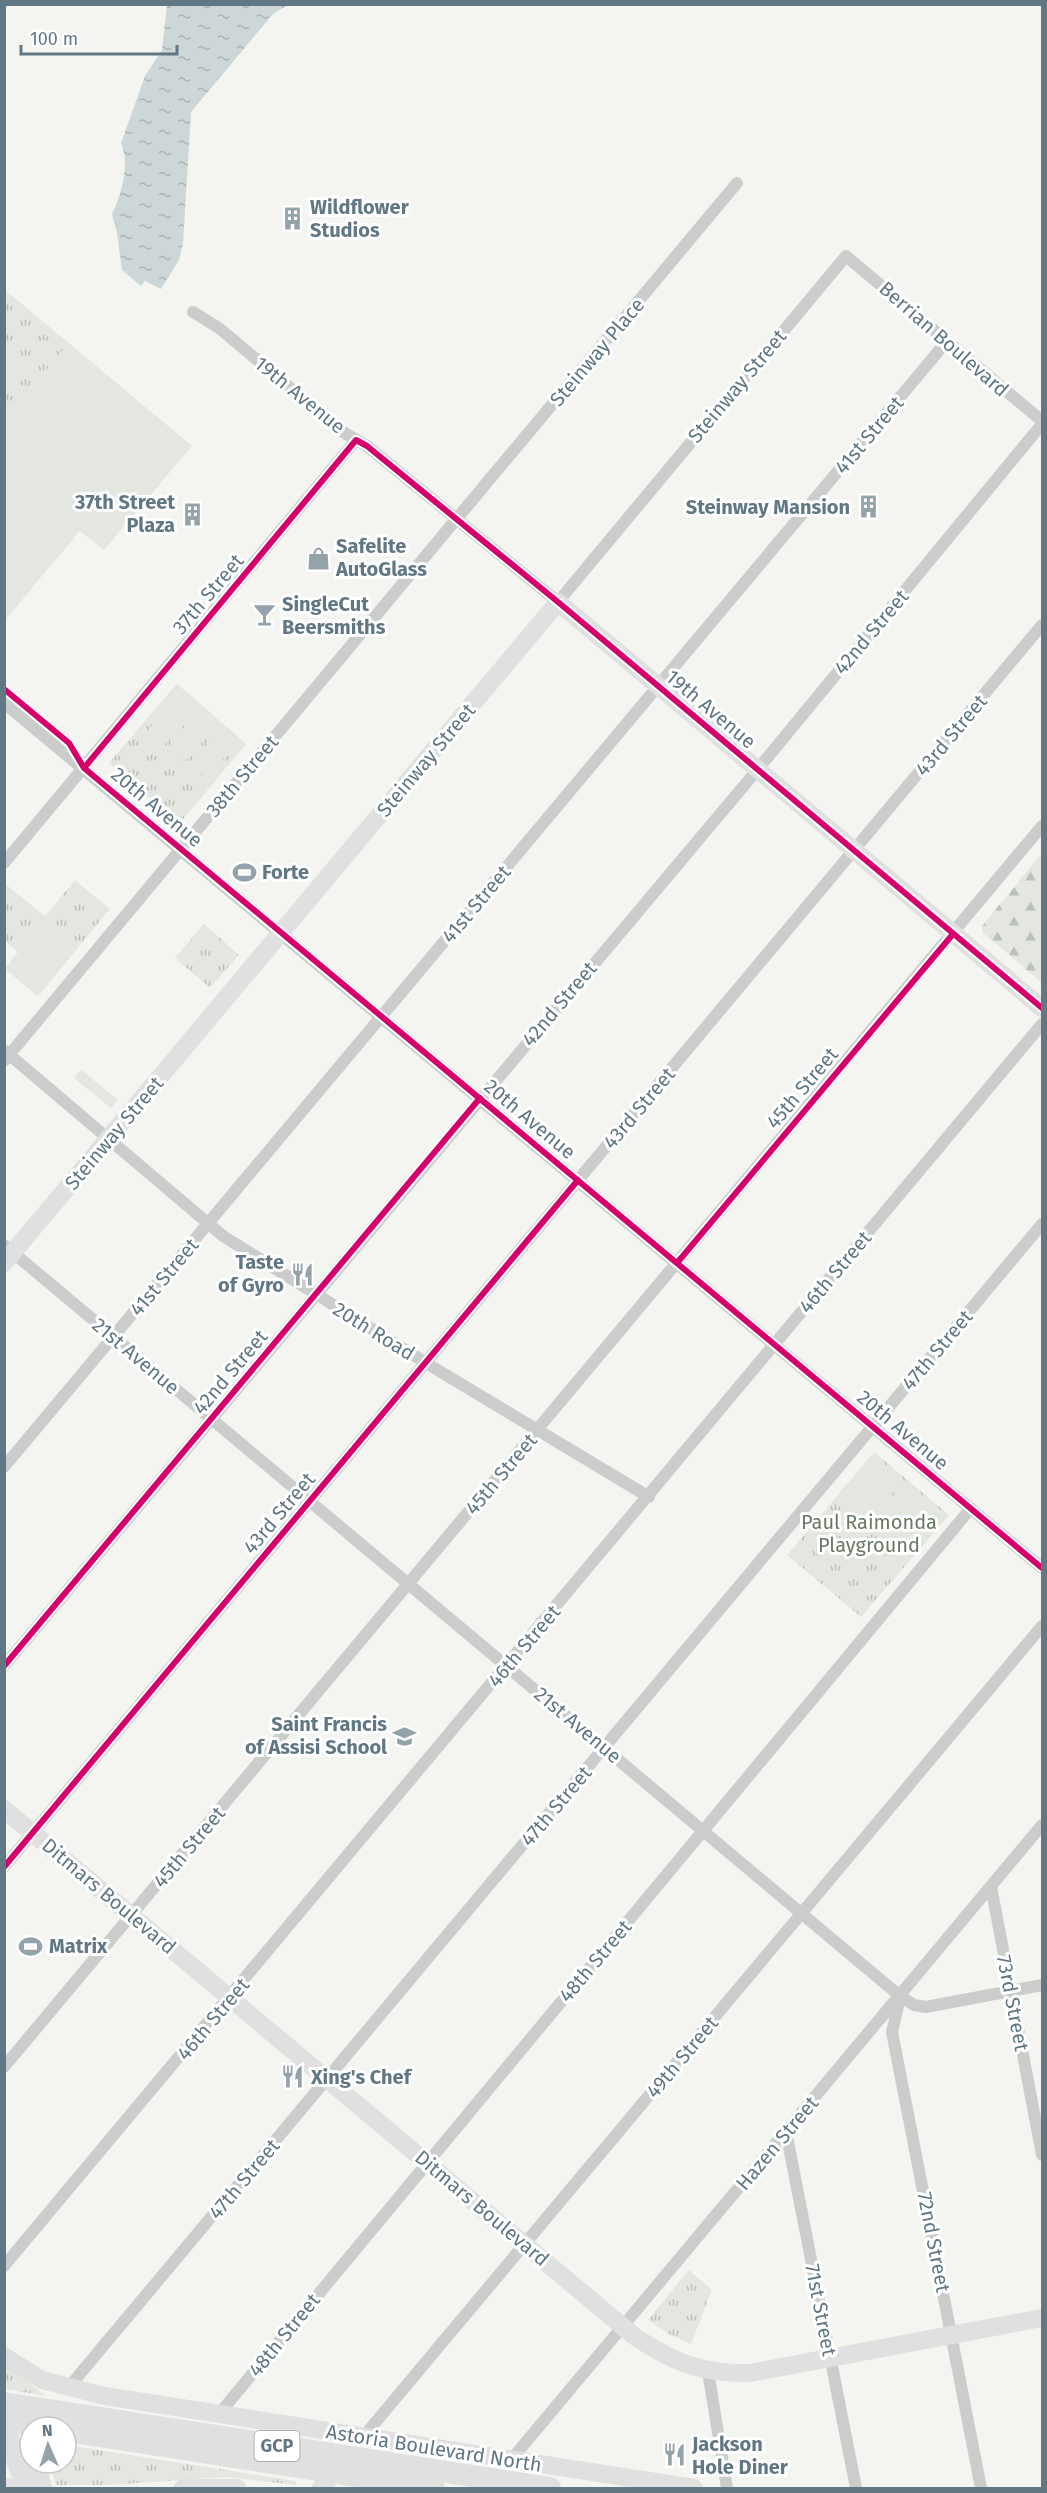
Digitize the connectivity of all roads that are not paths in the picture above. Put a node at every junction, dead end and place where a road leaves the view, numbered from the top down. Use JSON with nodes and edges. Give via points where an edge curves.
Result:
{"nodes":[{"id":1,"x":737,"y":183,"type":"dead end"},
{"id":2,"x":846,"y":255,"type":"joint"},
{"id":3,"x":194,"y":312,"type":"dead end"},
{"id":4,"x":947,"y":341,"type":"junction"},
{"id":5,"x":1042,"y":422,"type":"edge"},
{"id":6,"x":356,"y":440,"type":"junction"},
{"id":7,"x":457,"y":520,"type":"junction"},
{"id":8,"x":558,"y":602,"type":"junction"},
{"id":9,"x":1042,"y":625,"type":"edge"},
{"id":10,"x":658,"y":687,"type":"junction"},
{"id":11,"x":4,"y":703,"type":"edge"},
{"id":12,"x":84,"y":768,"type":"junction"},
{"id":13,"x":758,"y":770,"type":"junction"},
{"id":14,"x":1042,"y":826,"type":"edge"},
{"id":15,"x":182,"y":849,"type":"junction"},
{"id":16,"x":854,"y":850,"type":"junction"},
{"id":17,"x":4,"y":863,"type":"edge"},
{"id":18,"x":282,"y":932,"type":"junction"},
{"id":19,"x":953,"y":934,"type":"junction"},
{"id":20,"x":1042,"y":1008,"type":"edge"},
{"id":21,"x":382,"y":1016,"type":"junction"},
{"id":22,"x":1042,"y":1024,"type":"edge"},
{"id":23,"x":6,"y":1055,"type":"edge"},
{"id":24,"x":480,"y":1098,"type":"junction"},
{"id":25,"x":109,"y":1138,"type":"junction"},
{"id":26,"x":578,"y":1180,"type":"junction"},
{"id":27,"x":209,"y":1224,"type":"junction"},
{"id":28,"x":1042,"y":1224,"type":"edge"},
{"id":29,"x":7,"y":1254,"type":"edge"},
{"id":30,"x":677,"y":1263,"type":"junction"},
{"id":31,"x":316,"y":1295,"type":"junction"},
{"id":32,"x":113,"y":1336,"type":"junction"},
{"id":33,"x":775,"y":1345,"type":"junction"},
{"id":34,"x":427,"y":1364,"type":"junction"},
{"id":35,"x":212,"y":1420,"type":"junction"},
{"id":36,"x":873,"y":1427,"type":"junction"},
{"id":37,"x":538,"y":1430,"type":"junction"},
{"id":38,"x":4,"y":1467,"type":"edge"},
{"id":39,"x":649,"y":1497,"type":"junction"},
{"id":40,"x":311,"y":1501,"type":"junction"},
{"id":41,"x":971,"y":1508,"type":"junction"},
{"id":42,"x":1042,"y":1568,"type":"edge"},
{"id":43,"x":409,"y":1584,"type":"junction"},
{"id":44,"x":1042,"y":1626,"type":"edge"},
{"id":45,"x":4,"y":1666,"type":"edge"},
{"id":46,"x":508,"y":1666,"type":"junction"},
{"id":47,"x":605,"y":1748,"type":"junction"},
{"id":48,"x":4,"y":1809,"type":"edge"},
{"id":49,"x":1042,"y":1825,"type":"edge"},
{"id":50,"x":704,"y":1830,"type":"junction"},
{"id":51,"x":33,"y":1833,"type":"junction"},
{"id":52,"x":4,"y":1867,"type":"edge"},
{"id":53,"x":991,"y":1886,"type":"junction"},
{"id":54,"x":802,"y":1913,"type":"junction"},
{"id":55,"x":132,"y":1915,"type":"junction"},
{"id":56,"x":1042,"y":1985,"type":"edge"},
{"id":57,"x":1011,"y":1990,"type":"junction"},
{"id":58,"x":900,"y":1996,"type":"junction"},
{"id":59,"x":230,"y":1998,"type":"junction"},
{"id":60,"x":4,"y":2067,"type":"edge"},
{"id":61,"x":328,"y":2079,"type":"junction"},
{"id":62,"x":786,"y":2132,"type":"junction"},
{"id":63,"x":1042,"y":2156,"type":"edge"},
{"id":64,"x":427,"y":2162,"type":"junction"},
{"id":65,"x":526,"y":2244,"type":"junction"},
{"id":66,"x":4,"y":2266,"type":"edge"},
{"id":67,"x":1042,"y":2318,"type":"edge"},
{"id":68,"x":624,"y":2326,"type":"junction"},
{"id":69,"x":952,"y":2335,"type":"junction"},
{"id":70,"x":4,"y":2356,"type":"edge"},
{"id":71,"x":831,"y":2359,"type":"junction"},
{"id":72,"x":708,"y":2371,"type":"junction"},
{"id":73,"x":69,"y":2387,"type":"junction"},
{"id":74,"x":4,"y":2403,"type":"edge"},
{"id":75,"x":219,"y":2414,"type":"junction"},
{"id":76,"x":53,"y":2415,"type":"edge"},
{"id":77,"x":78,"y":2433,"type":"edge"},
{"id":78,"x":361,"y":2441,"type":"junction"},
{"id":79,"x":7,"y":2444,"type":"edge"},
{"id":80,"x":511,"y":2460,"type":"junction"},
{"id":81,"x":4,"y":2487,"type":"edge"},
{"id":82,"x":11,"y":2488,"type":"edge"},
{"id":83,"x":20,"y":2488,"type":"edge"},
{"id":84,"x":28,"y":2488,"type":"edge"},
{"id":85,"x":183,"y":2488,"type":"edge"},
{"id":86,"x":237,"y":2488,"type":"edge"},
{"id":87,"x":322,"y":2488,"type":"edge"},
{"id":88,"x":434,"y":2488,"type":"edge"},
{"id":89,"x":550,"y":2488,"type":"edge"},
{"id":90,"x":694,"y":2488,"type":"edge"},
{"id":91,"x":727,"y":2488,"type":"edge"},
{"id":92,"x":856,"y":2488,"type":"edge"},
{"id":93,"x":981,"y":2488,"type":"edge"}],
"edges":[{"from":1,"to":7,"type":"street","name":"Steinway Place"},
{"from":2,"to":4,"type":"street","name":"Berrian Boulevard"},
{"from":2,"to":8,"type":"street","name":"Steinway Street"},
{"from":3,"to":6,"type":"street","name":"19th Avenue"},
{"from":4,"to":5,"type":"street","name":"Berrian Boulevard"},
{"from":4,"to":10,"type":"street","name":"41st Street"},
{"from":5,"to":13,"type":"street","name":"42nd Street"},
{"from":6,"to":7,"type":"street","name":"19th Avenue"},
{"from":6,"to":12,"type":"street","name":"37th Street"},
{"from":7,"to":8,"type":"street","name":"19th Avenue"},
{"from":7,"to":15,"type":"street","name":"38th Street"},
{"from":8,"to":10,"type":"street","name":"19th Avenue"},
{"from":8,"to":18,"type":"street","name":"Steinway Street"},
{"from":9,"to":16,"type":"street","name":"43rd Street"},
{"from":10,"to":13,"type":"street","name":"19th Avenue"},
{"from":10,"to":21,"type":"street","name":"41st Street"},
{"from":11,"to":12,"type":"street","name":"20th Avenue"},
{"from":12,"to":15,"type":"street","name":"20th Avenue"},
{"from":12,"to":17,"type":"street","name":"37th Street"},
{"from":13,"to":16,"type":"street","name":"19th Avenue"},
{"from":13,"to":24,"type":"street","name":"42nd Street"},
{"from":14,"to":19,"type":"street","name":"45th Street"},
{"from":15,"to":18,"type":"street","name":"20th Avenue"},
{"from":15,"to":23,"type":"street","name":"38th Street"},
{"from":16,"to":19,"type":"street","name":"19th Avenue"},
{"from":16,"to":26,"type":"street","name":"43rd Street"},
{"from":18,"to":21,"type":"street","name":"20th Avenue"},
{"from":18,"to":25,"type":"street","name":"Steinway Street"},
{"from":19,"to":20,"type":"street","name":"19th Avenue"},
{"from":19,"to":30,"type":"street","name":"45th Street"},
{"from":21,"to":24,"type":"street","name":"20th Avenue"},
{"from":21,"to":27,"type":"street","name":"41st Street"},
{"from":22,"to":33,"type":"street","name":"46th Street"},
{"from":23,"to":25,"type":"street","name":"20th Road"},
{"from":24,"to":26,"type":"street","name":"20th Avenue"},
{"from":24,"to":31,"type":"street","name":"42nd Street"},
{"from":25,"to":27,"type":"street","name":"20th Road"},
{"from":25,"to":29,"type":"street","name":"Steinway Street"},
{"from":26,"to":30,"type":"street","name":"20th Avenue"},
{"from":26,"to":34,"type":"street","name":"43rd Street"},
{"from":27,"to":31,"type":"street","name":"20th Road"},
{"from":27,"to":32,"type":"street","name":"41st Street"},
{"from":28,"to":36,"type":"street","name":"47th Street"},
{"from":29,"to":32,"type":"street","name":"21st Avenue"},
{"from":30,"to":33,"type":"street","name":"20th Avenue"},
{"from":30,"to":37,"type":"street","name":"45th Street"},
{"from":31,"to":34,"type":"street","name":"20th Road"},
{"from":31,"to":35,"type":"street","name":"42nd Street"},
{"from":32,"to":35,"type":"street","name":"21st Avenue"},
{"from":32,"to":38,"type":"street","name":"41st Street"},
{"from":33,"to":36,"type":"street","name":"20th Avenue"},
{"from":33,"to":39,"type":"street","name":"46th Street"},
{"from":34,"to":37,"type":"street","name":"20th Road"},
{"from":34,"to":40,"type":"street","name":"43rd Street"},
{"from":35,"to":40,"type":"street","name":"21st Avenue"},
{"from":35,"to":45,"type":"street","name":"42nd Street"},
{"from":36,"to":41,"type":"street","name":"20th Avenue"},
{"from":36,"to":47,"type":"street","name":"47th Street"},
{"from":37,"to":39,"type":"street","name":"20th Road"},
{"from":37,"to":43,"type":"street","name":"45th Street"},
{"from":39,"to":46,"type":"street","name":"46th Street"},
{"from":40,"to":43,"type":"street","name":"21st Avenue"},
{"from":40,"to":51,"type":"street","name":"43rd Street"},
{"from":41,"to":42,"type":"street","name":"20th Avenue"},
{"from":41,"to":50,"type":"street","name":"48th Street"},
{"from":43,"to":46,"type":"street","name":"21st Avenue"},
{"from":43,"to":55,"type":"street","name":"45th Street"},
{"from":44,"to":54,"type":"street","name":"49th Street"},
{"from":46,"to":47,"type":"street","name":"21st Avenue"},
{"from":46,"to":59,"type":"street","name":"46th Street"},
{"from":47,"to":50,"type":"street","name":"21st Avenue"},
{"from":47,"to":61,"type":"street","name":"47th Street"},
{"from":48,"to":51,"type":"street","name":"Ditmars Boulevard"},
{"from":49,"to":53,"type":"street","name":"Hazen Street"},
{"from":50,"to":54,"type":"street","name":"21st Avenue"},
{"from":50,"to":64,"type":"street","name":"48th Street"},
{"from":51,"to":52,"type":"street","name":"43rd Street"},
{"from":51,"to":55,"type":"street","name":"Ditmars Boulevard"},
{"from":53,"to":57,"type":"street","name":"73rd Street"},
{"from":53,"to":58,"type":"street","name":"Hazen Street"},
{"from":54,"to":58,"type":"street","name":"21st Avenue"},
{"from":54,"to":65,"type":"street","name":"49th Street"},
{"from":55,"to":59,"type":"street","name":"Ditmars Boulevard"},
{"from":55,"to":60,"type":"street","name":"45th Street"},
{"from":56,"to":57,"type":"street","name":"21st Avenue"},
{"from":57,"to":58,"type":"street","name":"21st Avenue","via":[[926,2007]]},
{"from":57,"to":63,"type":"street","name":"73rd Street"},
{"from":58,"to":62,"type":"street","name":"Hazen Street"},
{"from":58,"to":69,"type":"street","name":"72nd Street","via":[[892,2032]]},
{"from":59,"to":61,"type":"street","name":"Ditmars Boulevard"},
{"from":59,"to":66,"type":"street","name":"46th Street"},
{"from":61,"to":64,"type":"street","name":"Ditmars Boulevard"},
{"from":61,"to":73,"type":"street","name":"47th Street"},
{"from":62,"to":68,"type":"street","name":"Hazen Street"},
{"from":62,"to":71,"type":"street","name":"71st Street"},
{"from":64,"to":65,"type":"street","name":"Ditmars Boulevard"},
{"from":64,"to":75,"type":"street","name":"48th Street"},
{"from":65,"to":68,"type":"street","name":"Ditmars Boulevard"},
{"from":65,"to":78,"type":"street","name":"49th Street"},
{"from":67,"to":69,"type":"street","name":"Ditmars Boulevard"},
{"from":68,"to":72,"type":"street","name":"Ditmars Boulevard","via":[[659,2352]]},
{"from":68,"to":80,"type":"street","name":"Hazen Street"},
{"from":69,"to":71,"type":"street","name":"Ditmars Boulevard"},
{"from":69,"to":93,"type":"street","name":"72nd Street"},
{"from":70,"to":73,"type":"street","name":"Astoria Boulevard North","via":[[36,2377]]},
{"from":71,"to":72,"type":"street","name":"Ditmars Boulevard","via":[[750,2373]]},
{"from":71,"to":92,"type":"street","name":"71st Street"},
{"from":72,"to":91,"type":"street"},
{"from":73,"to":75,"type":"street","name":"Astoria Boulevard North"},
{"from":73,"to":76,"type":"street"},
{"from":74,"to":89,"type":"highway","number":"GCP"},
{"from":75,"to":78,"type":"street","name":"Astoria Boulevard North"},
{"from":77,"to":88,"type":"highway","number":"GCP"},
{"from":78,"to":80,"type":"street","name":"Astoria Boulevard North"},
{"from":78,"to":87,"type":"street","name":"49th Street"},
{"from":79,"to":83,"type":"highway"},
{"from":79,"to":84,"type":"highway"},
{"from":80,"to":90,"type":"street","name":"Astoria Boulevard North"},
{"from":81,"to":82,"type":"street"},
{"from":85,"to":86,"type":"street"}]}
